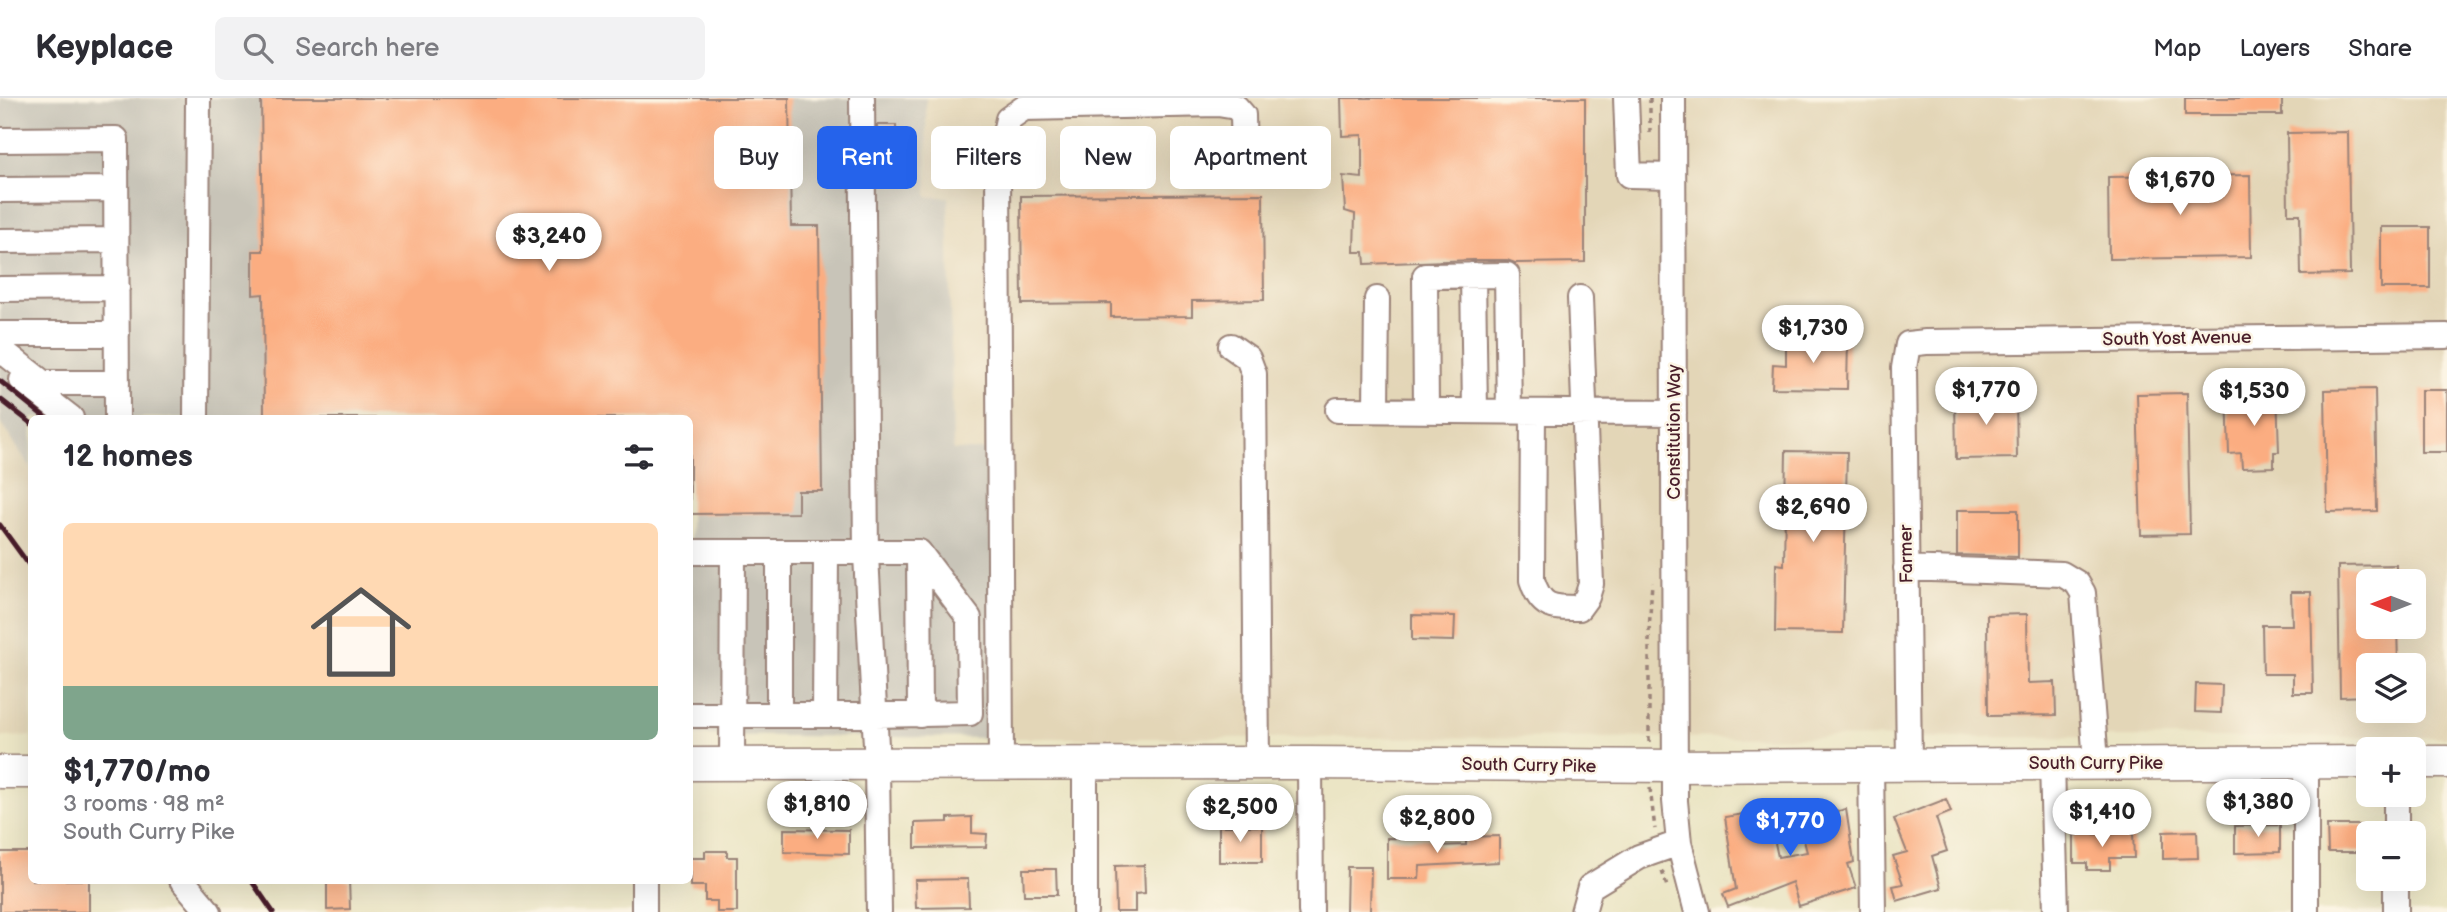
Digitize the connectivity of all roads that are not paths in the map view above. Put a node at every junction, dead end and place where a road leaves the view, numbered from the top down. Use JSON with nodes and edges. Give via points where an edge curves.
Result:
{"nodes":[{"id":1,"x":198,"y":98,"type":"edge"},
{"id":2,"x":862,"y":98,"type":"edge"},
{"id":3,"x":1626,"y":98,"type":"edge"},
{"id":4,"x":1673,"y":98,"type":"edge"},
{"id":5,"x":1243,"y":126,"type":"edge"},
{"id":6,"x":0,"y":140,"type":"edge"},
{"id":7,"x":1673,"y":176,"type":"junction"},
{"id":8,"x":116,"y":189,"type":"junction"},
{"id":9,"x":0,"y":190,"type":"edge"},
{"id":10,"x":116,"y":240,"type":"junction"},
{"id":11,"x":0,"y":241,"type":"edge"},
{"id":12,"x":1474,"y":275,"type":"junction"},
{"id":13,"x":117,"y":288,"type":"junction"},
{"id":14,"x":0,"y":289,"type":"edge"},
{"id":15,"x":1580,"y":298,"type":"dead end"},
{"id":16,"x":1377,"y":299,"type":"dead end"},
{"id":17,"x":0,"y":334,"type":"edge"},
{"id":18,"x":117,"y":334,"type":"junction"},
{"id":19,"x":2447,"y":336,"type":"edge"},
{"id":20,"x":1908,"y":344,"type":"joint"},
{"id":21,"x":1231,"y":346,"type":"dead end"},
{"id":22,"x":0,"y":349,"type":"edge"},
{"id":23,"x":0,"y":362,"type":"edge"},
{"id":24,"x":117,"y":383,"type":"junction"},
{"id":25,"x":1338,"y":410,"type":"dead end"},
{"id":26,"x":1376,"y":410,"type":"junction"},
{"id":27,"x":1426,"y":411,"type":"junction"},
{"id":28,"x":1475,"y":411,"type":"junction"},
{"id":29,"x":1521,"y":412,"type":"junction"},
{"id":30,"x":1585,"y":412,"type":"junction"},
{"id":31,"x":1674,"y":413,"type":"junction"},
{"id":32,"x":67,"y":415,"type":"edge"},
{"id":33,"x":117,"y":415,"type":"edge"},
{"id":34,"x":196,"y":415,"type":"edge"},
{"id":35,"x":693,"y":552,"type":"edge"},
{"id":36,"x":733,"y":552,"type":"junction"},
{"id":37,"x":779,"y":552,"type":"junction"},
{"id":38,"x":826,"y":552,"type":"junction"},
{"id":39,"x":866,"y":552,"type":"junction"},
{"id":40,"x":919,"y":552,"type":"junction"},
{"id":41,"x":1906,"y":568,"type":"junction"},
{"id":42,"x":693,"y":715,"type":"edge"},
{"id":43,"x":732,"y":715,"type":"junction"},
{"id":44,"x":779,"y":715,"type":"junction"},
{"id":45,"x":825,"y":715,"type":"junction"},
{"id":46,"x":875,"y":715,"type":"junction"},
{"id":47,"x":920,"y":715,"type":"junction"},
{"id":48,"x":2096,"y":762,"type":"junction"},
{"id":49,"x":2306,"y":762,"type":"junction"},
{"id":50,"x":2356,"y":762,"type":"edge"},
{"id":51,"x":2426,"y":762,"type":"edge"},
{"id":52,"x":2447,"y":762,"type":"edge"},
{"id":53,"x":1257,"y":763,"type":"junction"},
{"id":54,"x":1310,"y":763,"type":"junction"},
{"id":55,"x":2052,"y":763,"type":"junction"},
{"id":56,"x":693,"y":764,"type":"edge"},
{"id":57,"x":732,"y":764,"type":"junction"},
{"id":58,"x":1085,"y":764,"type":"junction"},
{"id":59,"x":1871,"y":764,"type":"junction"},
{"id":60,"x":1909,"y":764,"type":"junction"},
{"id":61,"x":877,"y":765,"type":"junction"},
{"id":62,"x":1001,"y":765,"type":"junction"},
{"id":63,"x":1675,"y":766,"type":"junction"},
{"id":64,"x":0,"y":772,"type":"edge"},
{"id":65,"x":28,"y":772,"type":"edge"},
{"id":66,"x":1668,"y":841,"type":"junction"},
{"id":67,"x":185,"y":884,"type":"edge"},
{"id":68,"x":644,"y":884,"type":"edge"},
{"id":69,"x":2396,"y":891,"type":"edge"},
{"id":70,"x":209,"y":912,"type":"edge"},
{"id":71,"x":644,"y":912,"type":"edge"},
{"id":72,"x":879,"y":912,"type":"edge"},
{"id":73,"x":1085,"y":912,"type":"edge"},
{"id":74,"x":1311,"y":912,"type":"edge"},
{"id":75,"x":1583,"y":912,"type":"edge"},
{"id":76,"x":1697,"y":912,"type":"edge"},
{"id":77,"x":1872,"y":912,"type":"edge"},
{"id":78,"x":2056,"y":912,"type":"edge"},
{"id":79,"x":2306,"y":912,"type":"edge"},
{"id":80,"x":2396,"y":912,"type":"edge"}],
"edges":[{"from":1,"to":34,"type":"street"},
{"from":2,"to":39,"type":"street"},
{"from":3,"to":7,"type":"street","via":[[1629,175]]},
{"from":4,"to":7,"type":"street","name":"Constitution Way"},
{"from":5,"to":62,"type":"street","via":[[1243,115],[1236,107],[1227,106],[1024,108],[1008,119],[998,164]]},
{"from":6,"to":8,"type":"street","via":[[116,139]]},
{"from":7,"to":31,"type":"street","name":"Constitution Way"},
{"from":8,"to":9,"type":"street"},
{"from":8,"to":10,"type":"street"},
{"from":10,"to":11,"type":"street"},
{"from":10,"to":13,"type":"street"},
{"from":12,"to":27,"type":"street","via":[[1425,276]]},
{"from":12,"to":28,"type":"street"},
{"from":12,"to":29,"type":"street","via":[[1507,275]]},
{"from":13,"to":14,"type":"street"},
{"from":13,"to":18,"type":"street"},
{"from":15,"to":30,"type":"street"},
{"from":16,"to":26,"type":"street"},
{"from":17,"to":18,"type":"street"},
{"from":18,"to":24,"type":"street"},
{"from":19,"to":20,"type":"street","name":"South Yost Avenue"},
{"from":20,"to":41,"type":"street","name":"Farmer","via":[[1904,368]]},
{"from":21,"to":53,"type":"street","via":[[1248,358],[1254,374]]},
{"from":22,"to":24,"type":"street","via":[[43,383]]},
{"from":23,"to":32,"type":"street"},
{"from":24,"to":33,"type":"street"},
{"from":25,"to":26,"type":"street"},
{"from":26,"to":27,"type":"street"},
{"from":27,"to":28,"type":"street"},
{"from":28,"to":29,"type":"street"},
{"from":29,"to":30,"type":"street"},
{"from":29,"to":30,"type":"street","via":[[1536,595],[1552,608],[1579,608],[1591,584]]},
{"from":30,"to":31,"type":"street"},
{"from":31,"to":63,"type":"street","name":"Constitution Way"},
{"from":35,"to":36,"type":"street"},
{"from":36,"to":37,"type":"street"},
{"from":36,"to":43,"type":"street"},
{"from":37,"to":38,"type":"street"},
{"from":37,"to":44,"type":"street"},
{"from":38,"to":39,"type":"street"},
{"from":38,"to":45,"type":"street"},
{"from":39,"to":40,"type":"street"},
{"from":39,"to":46,"type":"street"},
{"from":40,"to":47,"type":"street"},
{"from":40,"to":47,"type":"street","via":[[969,618],[970,699],[970,713]]},
{"from":41,"to":48,"type":"street","via":[[2062,574],[2077,583],[2083,593]]},
{"from":41,"to":60,"type":"street","name":"Farmer"},
{"from":42,"to":43,"type":"street"},
{"from":43,"to":44,"type":"street"},
{"from":43,"to":57,"type":"street"},
{"from":44,"to":45,"type":"street"},
{"from":45,"to":46,"type":"street"},
{"from":46,"to":47,"type":"street"},
{"from":46,"to":61,"type":"street"},
{"from":48,"to":49,"type":"main road","name":"South Curry Pike"},
{"from":48,"to":55,"type":"main road","name":"South Curry Pike"},
{"from":49,"to":50,"type":"main road","name":"South Curry Pike"},
{"from":49,"to":79,"type":"street"},
{"from":51,"to":52,"type":"main road"},
{"from":53,"to":54,"type":"main road","name":"South Curry Pike"},
{"from":53,"to":58,"type":"main road","name":"South Curry Pike"},
{"from":54,"to":63,"type":"main road","name":"South Curry Pike"},
{"from":54,"to":74,"type":"street"},
{"from":55,"to":60,"type":"main road","name":"South Curry Pike"},
{"from":55,"to":78,"type":"street"},
{"from":56,"to":57,"type":"main road","name":"South Curry Pike"},
{"from":57,"to":61,"type":"main road","name":"South Curry Pike"},
{"from":58,"to":62,"type":"main road","name":"South Curry Pike"},
{"from":58,"to":73,"type":"street"},
{"from":59,"to":60,"type":"main road","name":"South Curry Pike"},
{"from":59,"to":63,"type":"main road","name":"South Curry Pike"},
{"from":59,"to":77,"type":"street"},
{"from":61,"to":62,"type":"main road","name":"South Curry Pike"},
{"from":61,"to":72,"type":"street"},
{"from":63,"to":66,"type":"street","name":"Constitution Way"},
{"from":64,"to":65,"type":"main road"},
{"from":66,"to":75,"type":"street","via":[[1590,887]]},
{"from":66,"to":76,"type":"street","name":"Constitution Way"},
{"from":67,"to":70,"type":"street"},
{"from":68,"to":71,"type":"street"},
{"from":69,"to":80,"type":"street"}]}
